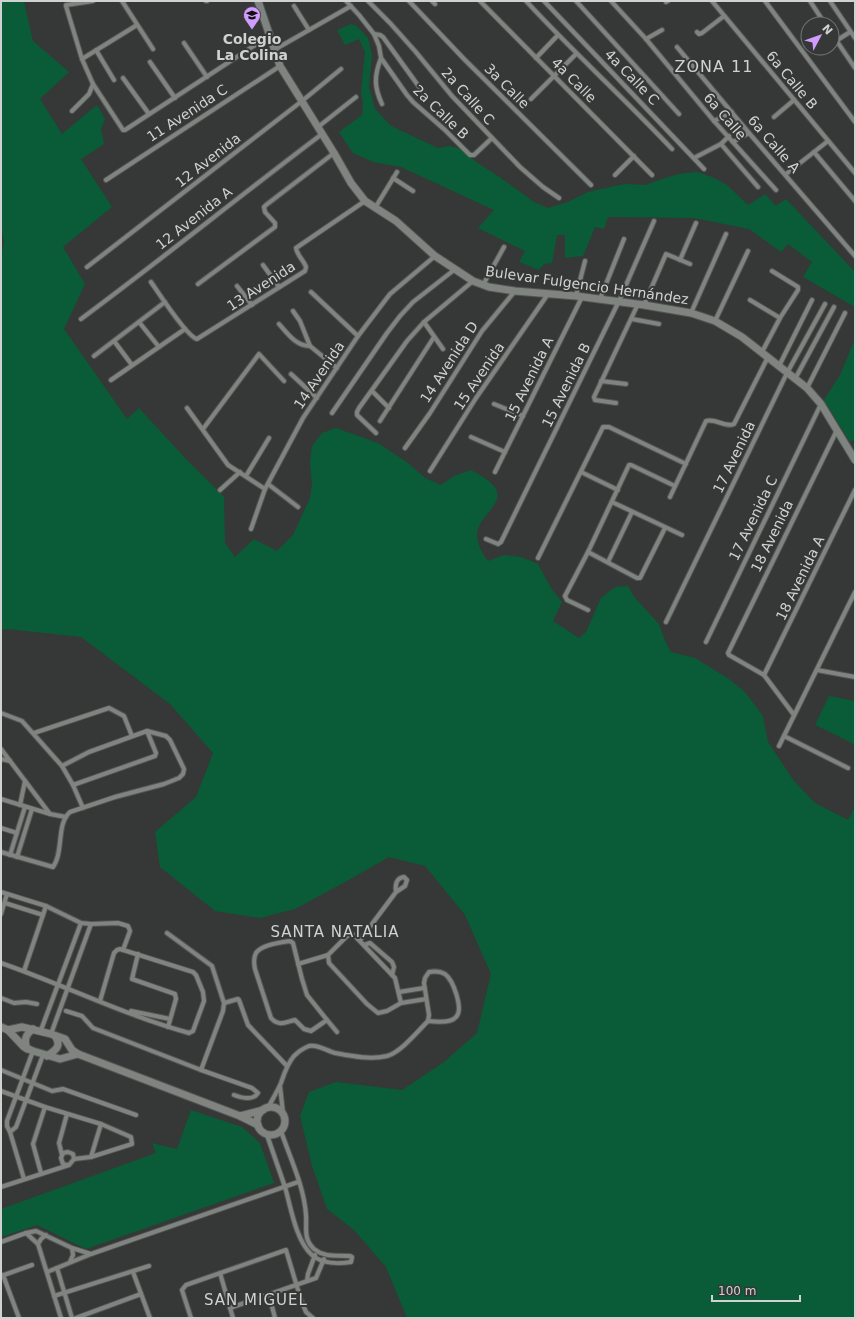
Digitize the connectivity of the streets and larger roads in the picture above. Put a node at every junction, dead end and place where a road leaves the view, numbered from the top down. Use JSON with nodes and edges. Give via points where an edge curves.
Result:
{"nodes":[{"id":1,"x":93,"y":1,"type":"edge"},
{"id":2,"x":122,"y":1,"type":"edge"},
{"id":3,"x":258,"y":1,"type":"edge"},
{"id":4,"x":346,"y":1,"type":"edge"},
{"id":5,"x":368,"y":1,"type":"edge"},
{"id":6,"x":409,"y":1,"type":"edge"},
{"id":7,"x":480,"y":1,"type":"edge"},
{"id":8,"x":526,"y":1,"type":"edge"},
{"id":9,"x":544,"y":1,"type":"edge"},
{"id":10,"x":576,"y":1,"type":"edge"},
{"id":11,"x":612,"y":1,"type":"edge"},
{"id":12,"x":712,"y":1,"type":"edge"},
{"id":13,"x":766,"y":1,"type":"edge"},
{"id":14,"x":810,"y":1,"type":"edge"},
{"id":15,"x":830,"y":1,"type":"edge"},
{"id":16,"x":294,"y":6,"type":"dead end"},
{"id":17,"x":351,"y":6,"type":"junction"},
{"id":18,"x":724,"y":16,"type":"junction"},
{"id":19,"x":820,"y":16,"type":"edge"},
{"id":20,"x":137,"y":25,"type":"junction"},
{"id":21,"x":309,"y":30,"type":"junction"},
{"id":22,"x":662,"y":30,"type":"dead end"},
{"id":23,"x":696,"y":32,"type":"dead end"},
{"id":24,"x":850,"y":32,"type":"junction"},
{"id":25,"x":374,"y":34,"type":"junction"},
{"id":26,"x":558,"y":35,"type":"junction"},
{"id":27,"x":269,"y":36,"type":"junction"},
{"id":28,"x":840,"y":38,"type":"edge"},
{"id":29,"x":855,"y":38,"type":"edge"},
{"id":30,"x":646,"y":39,"type":"junction"},
{"id":31,"x":184,"y":43,"type":"dead end"},
{"id":32,"x":677,"y":46,"type":"dead end"},
{"id":33,"x":840,"y":47,"type":"edge"},
{"id":34,"x":96,"y":50,"type":"junction"},
{"id":35,"x":153,"y":50,"type":"dead end"},
{"id":36,"x":274,"y":50,"type":"junction"},
{"id":37,"x":576,"y":54,"type":"junction"},
{"id":38,"x":381,"y":58,"type":"junction"},
{"id":39,"x":536,"y":58,"type":"junction"},
{"id":40,"x":82,"y":59,"type":"junction"},
{"id":41,"x":150,"y":62,"type":"dead end"},
{"id":42,"x":280,"y":66,"type":"junction"},
{"id":43,"x":855,"y":68,"type":"edge"},
{"id":44,"x":341,"y":69,"type":"dead end"},
{"id":45,"x":554,"y":75,"type":"junction"},
{"id":46,"x":207,"y":77,"type":"junction"},
{"id":47,"x":123,"y":78,"type":"dead end"},
{"id":48,"x":114,"y":80,"type":"dead end"},
{"id":49,"x":93,"y":84,"type":"junction"},
{"id":50,"x":425,"y":95,"type":"dead end"},
{"id":51,"x":175,"y":98,"type":"junction"},
{"id":52,"x":356,"y":98,"type":"dead end"},
{"id":53,"x":531,"y":99,"type":"dead end"},
{"id":54,"x":794,"y":100,"type":"junction"},
{"id":55,"x":302,"y":101,"type":"junction"},
{"id":56,"x":382,"y":104,"type":"dead end"},
{"id":57,"x":72,"y":110,"type":"dead end"},
{"id":58,"x":732,"y":112,"type":"junction"},
{"id":59,"x":149,"y":114,"type":"junction"},
{"id":60,"x":679,"y":114,"type":"dead end"},
{"id":61,"x":774,"y":117,"type":"dead end"},
{"id":62,"x":714,"y":121,"type":"junction"},
{"id":63,"x":855,"y":122,"type":"edge"},
{"id":64,"x":318,"y":127,"type":"junction"},
{"id":65,"x":749,"y":133,"type":"junction"},
{"id":66,"x":322,"y":134,"type":"junction"},
{"id":67,"x":729,"y":136,"type":"junction"},
{"id":68,"x":492,"y":138,"type":"junction"},
{"id":69,"x":828,"y":141,"type":"junction"},
{"id":70,"x":733,"y":142,"type":"junction"},
{"id":71,"x":721,"y":144,"type":"junction"},
{"id":72,"x":672,"y":150,"type":"dead end"},
{"id":73,"x":814,"y":152,"type":"junction"},
{"id":74,"x":334,"y":153,"type":"junction"},
{"id":75,"x":634,"y":156,"type":"junction"},
{"id":76,"x":694,"y":158,"type":"junction"},
{"id":77,"x":704,"y":169,"type":"dead end"},
{"id":78,"x":397,"y":172,"type":"dead end"},
{"id":79,"x":855,"y":173,"type":"edge"},
{"id":80,"x":786,"y":174,"type":"junction"},
{"id":81,"x":615,"y":175,"type":"dead end"},
{"id":82,"x":652,"y":175,"type":"dead end"},
{"id":83,"x":393,"y":178,"type":"junction"},
{"id":84,"x":106,"y":180,"type":"dead end"},
{"id":85,"x":591,"y":185,"type":"dead end"},
{"id":86,"x":758,"y":187,"type":"dead end"},
{"id":87,"x":776,"y":190,"type":"dead end"},
{"id":88,"x":413,"y":191,"type":"dead end"},
{"id":89,"x":559,"y":198,"type":"dead end"},
{"id":90,"x":365,"y":201,"type":"junction"},
{"id":91,"x":855,"y":201,"type":"edge"},
{"id":92,"x":375,"y":208,"type":"junction"},
{"id":93,"x":654,"y":221,"type":"dead end"},
{"id":94,"x":696,"y":223,"type":"dead end"},
{"id":95,"x":726,"y":234,"type":"dead end"},
{"id":96,"x":624,"y":239,"type":"dead end"},
{"id":97,"x":504,"y":247,"type":"dead end"},
{"id":98,"x":748,"y":251,"type":"dead end"},
{"id":99,"x":435,"y":256,"type":"junction"},
{"id":100,"x":855,"y":256,"type":"edge"},
{"id":101,"x":680,"y":260,"type":"junction"},
{"id":102,"x":585,"y":261,"type":"dead end"},
{"id":103,"x":690,"y":264,"type":"dead end"},
{"id":104,"x":262,"y":265,"type":"dead end"},
{"id":105,"x":87,"y":267,"type":"dead end"},
{"id":106,"x":454,"y":270,"type":"junction"},
{"id":107,"x":772,"y":270,"type":"dead end"},
{"id":108,"x":151,"y":282,"type":"dead end"},
{"id":109,"x":473,"y":282,"type":"junction"},
{"id":110,"x":198,"y":284,"type":"dead end"},
{"id":111,"x":483,"y":285,"type":"junction"},
{"id":112,"x":237,"y":286,"type":"dead end"},
{"id":113,"x":280,"y":287,"type":"junction"},
{"id":114,"x":515,"y":291,"type":"junction"},
{"id":115,"x":311,"y":292,"type":"dead end"},
{"id":116,"x":548,"y":294,"type":"junction"},
{"id":117,"x":579,"y":296,"type":"junction"},
{"id":118,"x":600,"y":299,"type":"junction"},
{"id":119,"x":750,"y":300,"type":"dead end"},
{"id":120,"x":812,"y":300,"type":"dead end"},
{"id":121,"x":619,"y":301,"type":"junction"},
{"id":122,"x":165,"y":302,"type":"junction"},
{"id":123,"x":641,"y":304,"type":"junction"},
{"id":124,"x":825,"y":304,"type":"dead end"},
{"id":125,"x":252,"y":305,"type":"junction"},
{"id":126,"x":834,"y":307,"type":"dead end"},
{"id":127,"x":293,"y":311,"type":"dead end"},
{"id":128,"x":691,"y":313,"type":"junction"},
{"id":129,"x":845,"y":313,"type":"dead end"},
{"id":130,"x":780,"y":318,"type":"junction"},
{"id":131,"x":81,"y":319,"type":"dead end"},
{"id":132,"x":632,"y":319,"type":"junction"},
{"id":133,"x":715,"y":321,"type":"junction"},
{"id":134,"x":139,"y":322,"type":"junction"},
{"id":135,"x":424,"y":322,"type":"junction"},
{"id":136,"x":279,"y":324,"type":"dead end"},
{"id":137,"x":659,"y":324,"type":"dead end"},
{"id":138,"x":185,"y":329,"type":"junction"},
{"id":139,"x":358,"y":336,"type":"junction"},
{"id":140,"x":434,"y":337,"type":"junction"},
{"id":141,"x":114,"y":341,"type":"junction"},
{"id":142,"x":310,"y":346,"type":"junction"},
{"id":143,"x":159,"y":347,"type":"junction"},
{"id":144,"x":443,"y":349,"type":"dead end"},
{"id":145,"x":762,"y":352,"type":"junction"},
{"id":146,"x":94,"y":356,"type":"dead end"},
{"id":147,"x":768,"y":357,"type":"junction"},
{"id":148,"x":132,"y":365,"type":"junction"},
{"id":149,"x":779,"y":366,"type":"junction"},
{"id":150,"x":337,"y":368,"type":"junction"},
{"id":151,"x":787,"y":373,"type":"junction"},
{"id":152,"x":290,"y":374,"type":"dead end"},
{"id":153,"x":796,"y":379,"type":"junction"},
{"id":154,"x":111,"y":380,"type":"dead end"},
{"id":155,"x":284,"y":381,"type":"dead end"},
{"id":156,"x":601,"y":381,"type":"junction"},
{"id":157,"x":626,"y":384,"type":"dead end"},
{"id":158,"x":807,"y":388,"type":"junction"},
{"id":159,"x":372,"y":391,"type":"junction"},
{"id":160,"x":317,"y":398,"type":"junction"},
{"id":161,"x":616,"y":403,"type":"dead end"},
{"id":162,"x":494,"y":404,"type":"dead end"},
{"id":163,"x":821,"y":404,"type":"junction"},
{"id":164,"x":187,"y":408,"type":"dead end"},
{"id":165,"x":389,"y":408,"type":"junction"},
{"id":166,"x":332,"y":413,"type":"dead end"},
{"id":167,"x":522,"y":416,"type":"junction"},
{"id":168,"x":380,"y":421,"type":"dead end"},
{"id":169,"x":202,"y":429,"type":"junction"},
{"id":170,"x":836,"y":430,"type":"junction"},
{"id":171,"x":376,"y":433,"type":"dead end"},
{"id":172,"x":471,"y":436,"type":"dead end"},
{"id":173,"x":269,"y":438,"type":"dead end"},
{"id":174,"x":405,"y":448,"type":"dead end"},
{"id":175,"x":505,"y":452,"type":"junction"},
{"id":176,"x":855,"y":460,"type":"edge"},
{"id":177,"x":686,"y":464,"type":"junction"},
{"id":178,"x":430,"y":471,"type":"dead end"},
{"id":179,"x":240,"y":472,"type":"junction"},
{"id":180,"x":495,"y":472,"type":"dead end"},
{"id":181,"x":581,"y":472,"type":"junction"},
{"id":182,"x":246,"y":476,"type":"junction"},
{"id":183,"x":268,"y":484,"type":"junction"},
{"id":184,"x":675,"y":486,"type":"junction"},
{"id":185,"x":266,"y":489,"type":"junction"},
{"id":186,"x":220,"y":490,"type":"dead end"},
{"id":187,"x":618,"y":490,"type":"junction"},
{"id":188,"x":855,"y":490,"type":"edge"},
{"id":189,"x":670,"y":497,"type":"dead end"},
{"id":190,"x":612,"y":502,"type":"junction"},
{"id":191,"x":298,"y":507,"type":"dead end"},
{"id":192,"x":632,"y":512,"type":"junction"},
{"id":193,"x":666,"y":528,"type":"junction"},
{"id":194,"x":251,"y":529,"type":"dead end"},
{"id":195,"x":682,"y":535,"type":"dead end"},
{"id":196,"x":486,"y":539,"type":"dead end"},
{"id":197,"x":588,"y":552,"type":"junction"},
{"id":198,"x":538,"y":558,"type":"dead end"},
{"id":199,"x":608,"y":562,"type":"junction"},
{"id":200,"x":855,"y":592,"type":"edge"},
{"id":201,"x":588,"y":610,"type":"dead end"},
{"id":202,"x":666,"y":622,"type":"dead end"},
{"id":203,"x":706,"y":642,"type":"dead end"},
{"id":204,"x":817,"y":670,"type":"junction"},
{"id":205,"x":764,"y":675,"type":"junction"},
{"id":206,"x":855,"y":677,"type":"edge"},
{"id":207,"x":1,"y":713,"type":"edge"},
{"id":208,"x":794,"y":715,"type":"junction"},
{"id":209,"x":147,"y":731,"type":"junction"},
{"id":210,"x":34,"y":733,"type":"junction"},
{"id":211,"x":132,"y":736,"type":"junction"},
{"id":212,"x":784,"y":736,"type":"junction"},
{"id":213,"x":779,"y":746,"type":"dead end"},
{"id":214,"x":1,"y":749,"type":"edge"},
{"id":215,"x":1,"y":758,"type":"edge"},
{"id":216,"x":11,"y":762,"type":"junction"},
{"id":217,"x":62,"y":766,"type":"junction"},
{"id":218,"x":848,"y":768,"type":"dead end"},
{"id":219,"x":25,"y":781,"type":"junction"},
{"id":220,"x":73,"y":785,"type":"junction"},
{"id":221,"x":1,"y":799,"type":"edge"},
{"id":222,"x":20,"y":805,"type":"junction"},
{"id":223,"x":25,"y":807,"type":"junction"},
{"id":224,"x":83,"y":808,"type":"junction"},
{"id":225,"x":32,"y":809,"type":"junction"},
{"id":226,"x":50,"y":814,"type":"junction"},
{"id":227,"x":66,"y":817,"type":"junction"},
{"id":228,"x":1,"y":828,"type":"edge"},
{"id":229,"x":17,"y":834,"type":"junction"},
{"id":230,"x":1,"y":852,"type":"edge"},
{"id":231,"x":10,"y":855,"type":"junction"},
{"id":232,"x":17,"y":857,"type":"junction"},
{"id":233,"x":1,"y":892,"type":"edge"},
{"id":234,"x":396,"y":892,"type":"dead end"},
{"id":235,"x":7,"y":894,"type":"junction"},
{"id":236,"x":5,"y":903,"type":"junction"},
{"id":237,"x":46,"y":906,"type":"junction"},
{"id":238,"x":1,"y":914,"type":"edge"},
{"id":239,"x":43,"y":915,"type":"junction"},
{"id":240,"x":81,"y":923,"type":"junction"},
{"id":241,"x":91,"y":924,"type":"junction"},
{"id":242,"x":167,"y":933,"type":"dead end"},
{"id":243,"x":360,"y":940,"type":"junction"},
{"id":244,"x":364,"y":945,"type":"junction"},
{"id":245,"x":123,"y":950,"type":"junction"},
{"id":246,"x":138,"y":954,"type":"junction"},
{"id":247,"x":328,"y":955,"type":"junction"},
{"id":248,"x":1,"y":963,"type":"edge"},
{"id":249,"x":298,"y":964,"type":"junction"},
{"id":250,"x":24,"y":971,"type":"junction"},
{"id":251,"x":392,"y":975,"type":"junction"},
{"id":252,"x":57,"y":985,"type":"junction"},
{"id":253,"x":68,"y":988,"type":"junction"},
{"id":254,"x":424,"y":988,"type":"junction"},
{"id":255,"x":399,"y":992,"type":"junction"},
{"id":256,"x":1,"y":998,"type":"edge"},
{"id":257,"x":426,"y":999,"type":"junction"},
{"id":258,"x":100,"y":1001,"type":"junction"},
{"id":259,"x":224,"y":1003,"type":"junction"},
{"id":260,"x":401,"y":1003,"type":"junction"},
{"id":261,"x":37,"y":1004,"type":"dead end"},
{"id":262,"x":119,"y":1008,"type":"junction"},
{"id":263,"x":66,"y":1011,"type":"dead end"},
{"id":264,"x":170,"y":1019,"type":"junction"},
{"id":265,"x":327,"y":1020,"type":"junction"},
{"id":266,"x":428,"y":1021,"type":"junction"},
{"id":267,"x":168,"y":1027,"type":"junction"},
{"id":268,"x":5,"y":1028,"type":"edge"},
{"id":269,"x":33,"y":1029,"type":"junction"},
{"id":270,"x":41,"y":1030,"type":"junction"},
{"id":271,"x":337,"y":1032,"type":"dead end"},
{"id":272,"x":53,"y":1035,"type":"junction"},
{"id":273,"x":30,"y":1050,"type":"junction"},
{"id":274,"x":78,"y":1054,"type":"junction"},
{"id":275,"x":45,"y":1055,"type":"junction"},
{"id":276,"x":287,"y":1066,"type":"junction"},
{"id":277,"x":1,"y":1070,"type":"edge"},
{"id":278,"x":201,"y":1070,"type":"junction"},
{"id":279,"x":23,"y":1079,"type":"junction"},
{"id":280,"x":33,"y":1083,"type":"junction"},
{"id":281,"x":280,"y":1085,"type":"junction"},
{"id":282,"x":1,"y":1091,"type":"edge"},
{"id":283,"x":234,"y":1095,"type":"dead end"},
{"id":284,"x":16,"y":1096,"type":"junction"},
{"id":285,"x":26,"y":1100,"type":"junction"},
{"id":286,"x":45,"y":1107,"type":"junction"},
{"id":287,"x":266,"y":1108,"type":"junction"},
{"id":288,"x":283,"y":1113,"type":"junction"},
{"id":289,"x":68,"y":1114,"type":"junction"},
{"id":290,"x":136,"y":1116,"type":"dead end"},
{"id":291,"x":240,"y":1116,"type":"junction"},
{"id":292,"x":101,"y":1124,"type":"junction"},
{"id":293,"x":258,"y":1125,"type":"junction"},
{"id":294,"x":281,"y":1131,"type":"junction"},
{"id":295,"x":10,"y":1132,"type":"junction"},
{"id":296,"x":267,"y":1135,"type":"junction"},
{"id":297,"x":62,"y":1155,"type":"junction"},
{"id":298,"x":91,"y":1157,"type":"junction"},
{"id":299,"x":74,"y":1159,"type":"junction"},
{"id":300,"x":67,"y":1165,"type":"junction"},
{"id":301,"x":41,"y":1173,"type":"junction"},
{"id":302,"x":24,"y":1179,"type":"junction"},
{"id":303,"x":298,"y":1182,"type":"junction"},
{"id":304,"x":1,"y":1187,"type":"edge"},
{"id":305,"x":284,"y":1187,"type":"junction"},
{"id":306,"x":26,"y":1233,"type":"junction"},
{"id":307,"x":46,"y":1235,"type":"junction"},
{"id":308,"x":1,"y":1242,"type":"edge"},
{"id":309,"x":38,"y":1244,"type":"junction"},
{"id":310,"x":72,"y":1248,"type":"junction"},
{"id":311,"x":317,"y":1251,"type":"junction"},
{"id":312,"x":91,"y":1254,"type":"junction"},
{"id":313,"x":325,"y":1255,"type":"junction"},
{"id":314,"x":314,"y":1257,"type":"junction"},
{"id":315,"x":323,"y":1261,"type":"junction"},
{"id":316,"x":70,"y":1263,"type":"junction"},
{"id":317,"x":32,"y":1265,"type":"dead end"},
{"id":318,"x":149,"y":1266,"type":"dead end"},
{"id":319,"x":57,"y":1268,"type":"junction"},
{"id":320,"x":47,"y":1272,"type":"junction"},
{"id":321,"x":133,"y":1272,"type":"junction"},
{"id":322,"x":220,"y":1273,"type":"junction"},
{"id":323,"x":2,"y":1276,"type":"edge"},
{"id":324,"x":60,"y":1278,"type":"junction"},
{"id":325,"x":50,"y":1281,"type":"junction"},
{"id":326,"x":307,"y":1281,"type":"junction"},
{"id":327,"x":295,"y":1286,"type":"junction"},
{"id":328,"x":64,"y":1293,"type":"junction"},
{"id":329,"x":141,"y":1294,"type":"junction"},
{"id":330,"x":269,"y":1295,"type":"junction"},
{"id":331,"x":54,"y":1296,"type":"junction"},
{"id":332,"x":230,"y":1308,"type":"junction"},
{"id":333,"x":85,"y":1317,"type":"edge"},
{"id":334,"x":19,"y":1318,"type":"edge"},
{"id":335,"x":61,"y":1318,"type":"edge"},
{"id":336,"x":72,"y":1318,"type":"edge"},
{"id":337,"x":76,"y":1318,"type":"edge"},
{"id":338,"x":150,"y":1318,"type":"edge"},
{"id":339,"x":191,"y":1318,"type":"edge"},
{"id":340,"x":233,"y":1318,"type":"edge"},
{"id":341,"x":275,"y":1318,"type":"edge"},
{"id":342,"x":313,"y":1318,"type":"edge"}],
"edges":[{"from":1,"to":40,"type":"street","via":[[66,5]]},
{"from":2,"to":20,"type":"street"},
{"from":3,"to":27,"type":"street","name":"Bulevar Fulgencio Hernández"},
{"from":4,"to":17,"type":"street","name":"2a Calle B"},
{"from":5,"to":68,"type":"street","name":"2a Calle C"},
{"from":6,"to":85,"type":"street","name":"3a Calle"},
{"from":7,"to":39,"type":"street","name":"4a Calle"},
{"from":8,"to":26,"type":"street"},
{"from":9,"to":76,"type":"street","name":"4a Calle C"},
{"from":10,"to":60,"type":"street"},
{"from":11,"to":30,"type":"street","name":"6a Calle"},
{"from":12,"to":18,"type":"street","name":"6a Calle B"},
{"from":13,"to":63,"type":"street"},
{"from":14,"to":19,"type":"street"},
{"from":15,"to":24,"type":"street"},
{"from":16,"to":21,"type":"street"},
{"from":17,"to":21,"type":"street"},
{"from":17,"to":25,"type":"street","name":"2a Calle B"},
{"from":18,"to":23,"type":"street","via":[[702,33]]},
{"from":18,"to":54,"type":"street","name":"6a Calle B"},
{"from":20,"to":34,"type":"street"},
{"from":20,"to":35,"type":"street"},
{"from":21,"to":36,"type":"street"},
{"from":22,"to":30,"type":"street"},
{"from":24,"to":28,"type":"street"},
{"from":24,"to":29,"type":"street"},
{"from":25,"to":38,"type":"street","name":"2a Calle B"},
{"from":25,"to":50,"type":"street","via":[[383,37]]},
{"from":26,"to":37,"type":"street"},
{"from":26,"to":39,"type":"street"},
{"from":27,"to":36,"type":"street","name":"Bulevar Fulgencio Hernández"},
{"from":27,"to":46,"type":"street"},
{"from":30,"to":62,"type":"street","name":"6a Calle"},
{"from":31,"to":46,"type":"street"},
{"from":32,"to":58,"type":"street","name":"6a Calle A"},
{"from":33,"to":43,"type":"street"},
{"from":34,"to":40,"type":"street"},
{"from":34,"to":48,"type":"street"},
{"from":36,"to":42,"type":"street","name":"Bulevar Fulgencio Hernández"},
{"from":37,"to":45,"type":"street"},
{"from":37,"to":72,"type":"street","via":[[636,111]]},
{"from":38,"to":56,"type":"street","via":[[376,81]]},
{"from":38,"to":68,"type":"street","name":"2a Calle B","via":[[413,102],[470,155],[474,156]]},
{"from":39,"to":45,"type":"street","name":"4a Calle"},
{"from":40,"to":49,"type":"street"},
{"from":41,"to":51,"type":"street"},
{"from":42,"to":55,"type":"street","name":"Bulevar Fulgencio Hernández"},
{"from":42,"to":84,"type":"street","name":"11 Avenida C"},
{"from":44,"to":55,"type":"street","name":"12 Avenida"},
{"from":45,"to":53,"type":"street"},
{"from":45,"to":75,"type":"street","name":"4a Calle"},
{"from":46,"to":51,"type":"street"},
{"from":47,"to":59,"type":"street"},
{"from":49,"to":57,"type":"street","via":[[89,94]]},
{"from":49,"to":59,"type":"street","via":[[120,128],[125,130]]},
{"from":51,"to":59,"type":"street"},
{"from":52,"to":64,"type":"street"},
{"from":54,"to":61,"type":"street"},
{"from":54,"to":69,"type":"street","name":"6a Calle B"},
{"from":55,"to":64,"type":"street","name":"Bulevar Fulgencio Hernández"},
{"from":55,"to":105,"type":"street","name":"12 Avenida"},
{"from":58,"to":62,"type":"street"},
{"from":58,"to":65,"type":"street","name":"6a Calle A"},
{"from":62,"to":67,"type":"street","name":"6a Calle"},
{"from":64,"to":66,"type":"street","name":"Bulevar Fulgencio Hernández"},
{"from":65,"to":70,"type":"street"},
{"from":65,"to":80,"type":"street","name":"6a Calle A"},
{"from":66,"to":74,"type":"street","name":"Bulevar Fulgencio Hernández"},
{"from":66,"to":131,"type":"street","name":"12 Avenida A"},
{"from":67,"to":70,"type":"street","name":"6a Calle"},
{"from":67,"to":71,"type":"street"},
{"from":68,"to":89,"type":"street","name":"2a Calle C","via":[[520,167]]},
{"from":69,"to":73,"type":"street"},
{"from":69,"to":79,"type":"street","name":"6a Calle B"},
{"from":70,"to":87,"type":"street","name":"6a Calle"},
{"from":71,"to":76,"type":"street"},
{"from":71,"to":86,"type":"street"},
{"from":73,"to":80,"type":"street"},
{"from":73,"to":91,"type":"street"},
{"from":74,"to":90,"type":"street","name":"Bulevar Fulgencio Hernández","via":[[350,183]]},
{"from":74,"to":110,"type":"street","via":[[264,207],[275,227]]},
{"from":75,"to":81,"type":"street"},
{"from":75,"to":82,"type":"street","name":"4a Calle"},
{"from":76,"to":77,"type":"street","name":"4a Calle C"},
{"from":78,"to":83,"type":"street"},
{"from":80,"to":100,"type":"street","name":"6a Calle A"},
{"from":83,"to":88,"type":"street"},
{"from":83,"to":92,"type":"street"},
{"from":90,"to":92,"type":"street","name":"Bulevar Fulgencio Hernández"},
{"from":90,"to":113,"type":"street","name":"13 Avenida","via":[[296,248],[306,267],[305,271]]},
{"from":92,"to":99,"type":"street","name":"Bulevar Fulgencio Hernández","via":[[396,221]]},
{"from":93,"to":121,"type":"street","name":"15 Avenida B"},
{"from":94,"to":101,"type":"street"},
{"from":95,"to":128,"type":"street"},
{"from":96,"to":118,"type":"street"},
{"from":97,"to":111,"type":"street"},
{"from":98,"to":133,"type":"street"},
{"from":99,"to":106,"type":"street","name":"Bulevar Fulgencio Hernández"},
{"from":99,"to":139,"type":"street","name":"14 Avenida","via":[[390,294]]},
{"from":101,"to":103,"type":"street"},
{"from":101,"to":123,"type":"street","via":[[666,254]]},
{"from":102,"to":117,"type":"street"},
{"from":104,"to":113,"type":"street"},
{"from":106,"to":109,"type":"street","name":"Bulevar Fulgencio Hernández"},
{"from":106,"to":166,"type":"street","via":[[400,316]]},
{"from":107,"to":130,"type":"street","via":[[798,290]]},
{"from":108,"to":122,"type":"street"},
{"from":109,"to":111,"type":"street","name":"Bulevar Fulgencio Hernández"},
{"from":109,"to":135,"type":"street"},
{"from":111,"to":114,"type":"street","name":"Bulevar Fulgencio Hernández"},
{"from":112,"to":125,"type":"street"},
{"from":113,"to":125,"type":"street","name":"13 Avenida"},
{"from":114,"to":116,"type":"street","name":"Bulevar Fulgencio Hernández"},
{"from":114,"to":174,"type":"street","name":"14 Avenida D","via":[[482,331]]},
{"from":115,"to":139,"type":"street"},
{"from":116,"to":117,"type":"street","name":"Bulevar Fulgencio Hernández"},
{"from":116,"to":178,"type":"street","name":"15 Avenida","via":[[476,398]]},
{"from":117,"to":118,"type":"street","name":"Bulevar Fulgencio Hernández"},
{"from":117,"to":167,"type":"street","name":"15 Avenida A"},
{"from":118,"to":121,"type":"street","name":"Bulevar Fulgencio Hernández"},
{"from":119,"to":130,"type":"street"},
{"from":120,"to":149,"type":"street"},
{"from":121,"to":123,"type":"street","name":"Bulevar Fulgencio Hernández"},
{"from":121,"to":196,"type":"street","name":"15 Avenida B","via":[[501,542],[498,544]]},
{"from":122,"to":134,"type":"street"},
{"from":122,"to":138,"type":"street"},
{"from":123,"to":128,"type":"street","name":"Bulevar Fulgencio Hernández"},
{"from":123,"to":132,"type":"street"},
{"from":124,"to":151,"type":"street","name":"17 Avenida"},
{"from":125,"to":138,"type":"street","name":"13 Avenida","via":[[197,339]]},
{"from":126,"to":153,"type":"street"},
{"from":127,"to":142,"type":"street"},
{"from":128,"to":133,"type":"street","name":"Bulevar Fulgencio Hernández"},
{"from":129,"to":158,"type":"street"},
{"from":130,"to":145,"type":"street"},
{"from":132,"to":137,"type":"street"},
{"from":132,"to":156,"type":"street"},
{"from":133,"to":145,"type":"street","name":"Bulevar Fulgencio Hernández"},
{"from":134,"to":141,"type":"street"},
{"from":134,"to":143,"type":"street"},
{"from":135,"to":140,"type":"street"},
{"from":135,"to":159,"type":"street","via":[[407,341]]},
{"from":136,"to":142,"type":"street","via":[[300,345]]},
{"from":138,"to":143,"type":"street"},
{"from":139,"to":150,"type":"street","name":"14 Avenida"},
{"from":140,"to":144,"type":"street"},
{"from":140,"to":165,"type":"street"},
{"from":141,"to":146,"type":"street"},
{"from":141,"to":148,"type":"street"},
{"from":142,"to":150,"type":"street"},
{"from":143,"to":148,"type":"street"},
{"from":145,"to":147,"type":"street","name":"Bulevar Fulgencio Hernández"},
{"from":147,"to":149,"type":"street","name":"Bulevar Fulgencio Hernández"},
{"from":147,"to":177,"type":"street","via":[[734,424],[729,426],[710,420],[706,422]]},
{"from":148,"to":154,"type":"street"},
{"from":149,"to":151,"type":"street","name":"Bulevar Fulgencio Hernández"},
{"from":150,"to":160,"type":"street","name":"14 Avenida"},
{"from":151,"to":153,"type":"street","name":"Bulevar Fulgencio Hernández"},
{"from":151,"to":202,"type":"street","name":"17 Avenida"},
{"from":152,"to":160,"type":"street"},
{"from":153,"to":158,"type":"street","name":"Bulevar Fulgencio Hernández"},
{"from":155,"to":169,"type":"street","via":[[259,354]]},
{"from":156,"to":157,"type":"street"},
{"from":156,"to":161,"type":"street","via":[[595,400]]},
{"from":158,"to":163,"type":"street","name":"Bulevar Fulgencio Hernández"},
{"from":159,"to":165,"type":"street"},
{"from":159,"to":171,"type":"street","via":[[359,408],[357,415]]},
{"from":160,"to":183,"type":"street","name":"14 Avenida","via":[[303,418]]},
{"from":162,"to":167,"type":"street"},
{"from":163,"to":170,"type":"street","name":"Bulevar Fulgencio Hernández"},
{"from":163,"to":203,"type":"street","name":"17 Avenida C"},
{"from":164,"to":169,"type":"street"},
{"from":165,"to":168,"type":"street"},
{"from":167,"to":175,"type":"street","name":"15 Avenida A"},
{"from":169,"to":179,"type":"street","via":[[224,461]]},
{"from":170,"to":176,"type":"street","name":"Bulevar Fulgencio Hernández"},
{"from":170,"to":205,"type":"street","name":"18 Avenida","via":[[728,653],[729,656]]},
{"from":172,"to":175,"type":"street"},
{"from":173,"to":182,"type":"street"},
{"from":175,"to":180,"type":"street","name":"15 Avenida A"},
{"from":177,"to":181,"type":"street","via":[[609,427],[603,427]]},
{"from":177,"to":184,"type":"street"},
{"from":179,"to":182,"type":"street"},
{"from":179,"to":186,"type":"street"},
{"from":181,"to":187,"type":"street"},
{"from":181,"to":198,"type":"street"},
{"from":182,"to":185,"type":"street"},
{"from":183,"to":185,"type":"street","name":"14 Avenida"},
{"from":183,"to":191,"type":"street"},
{"from":184,"to":187,"type":"street","via":[[629,465]]},
{"from":184,"to":189,"type":"street"},
{"from":185,"to":194,"type":"street","name":"14 Avenida"},
{"from":187,"to":190,"type":"street"},
{"from":188,"to":205,"type":"street","name":"18 Avenida A"},
{"from":190,"to":192,"type":"street"},
{"from":190,"to":197,"type":"street"},
{"from":192,"to":193,"type":"street"},
{"from":192,"to":199,"type":"street"},
{"from":193,"to":195,"type":"street"},
{"from":193,"to":199,"type":"street","via":[[641,577],[637,578]]},
{"from":197,"to":199,"type":"street"},
{"from":197,"to":201,"type":"street","via":[[565,596],[567,600]]},
{"from":200,"to":204,"type":"street"},
{"from":204,"to":206,"type":"street"},
{"from":204,"to":208,"type":"street"},
{"from":205,"to":208,"type":"street"},
{"from":207,"to":210,"type":"street","via":[[22,721]]},
{"from":208,"to":212,"type":"street"},
{"from":209,"to":211,"type":"street"},
{"from":209,"to":220,"type":"street","via":[[155,756]]},
{"from":209,"to":224,"type":"street","via":[[166,736],[170,740],[184,769],[183,774],[164,784]]},
{"from":210,"to":211,"type":"street","via":[[109,708],[124,716]]},
{"from":210,"to":217,"type":"street"},
{"from":211,"to":217,"type":"street","via":[[89,752]]},
{"from":212,"to":213,"type":"street"},
{"from":212,"to":218,"type":"street"},
{"from":214,"to":216,"type":"street"},
{"from":215,"to":216,"type":"street"},
{"from":216,"to":219,"type":"street"},
{"from":217,"to":220,"type":"street"},
{"from":219,"to":222,"type":"street"},
{"from":219,"to":226,"type":"street"},
{"from":220,"to":224,"type":"street"},
{"from":221,"to":222,"type":"street"},
{"from":222,"to":223,"type":"street"},
{"from":223,"to":225,"type":"street"},
{"from":223,"to":229,"type":"street"},
{"from":224,"to":227,"type":"street","via":[[70,812]]},
{"from":225,"to":226,"type":"street"},
{"from":225,"to":232,"type":"street"},
{"from":226,"to":227,"type":"street"},
{"from":227,"to":232,"type":"street","via":[[60,851],[54,866]]},
{"from":228,"to":229,"type":"street"},
{"from":229,"to":231,"type":"street"},
{"from":230,"to":231,"type":"street"},
{"from":231,"to":232,"type":"street"},
{"from":233,"to":235,"type":"street"},
{"from":234,"to":243,"type":"street"},
{"from":235,"to":236,"type":"street"},
{"from":235,"to":237,"type":"street"},
{"from":236,"to":238,"type":"street"},
{"from":236,"to":239,"type":"street"},
{"from":237,"to":239,"type":"street"},
{"from":237,"to":240,"type":"street"},
{"from":239,"to":250,"type":"street"},
{"from":240,"to":241,"type":"street"},
{"from":240,"to":252,"type":"street"},
{"from":241,"to":245,"type":"street","via":[[118,923],[128,926],[130,931]]},
{"from":241,"to":253,"type":"street"},
{"from":242,"to":259,"type":"street","via":[[212,966]]},
{"from":243,"to":244,"type":"street"},
{"from":243,"to":247,"type":"street","via":[[350,935]]},
{"from":244,"to":251,"type":"street"},
{"from":244,"to":251,"type":"street","via":[[370,943],[392,962]]},
{"from":245,"to":246,"type":"street"},
{"from":245,"to":258,"type":"street","via":[[114,953]]},
{"from":246,"to":264,"type":"street","via":[[132,979],[175,994]]},
{"from":246,"to":267,"type":"street","via":[[193,972],[203,992],[204,1001],[193,1031],[189,1033]]},
{"from":247,"to":249,"type":"street"},
{"from":247,"to":260,"type":"street","via":[[329,963],[373,1010],[383,1013]]},
{"from":248,"to":250,"type":"street"},
{"from":249,"to":265,"type":"street","via":[[308,998]]},
{"from":249,"to":265,"type":"street","via":[[293,943],[290,941],[275,943],[256,953],[255,969],[271,1018],[274,1022],[282,1024],[295,1020],[307,1031]]},
{"from":250,"to":252,"type":"street"},
{"from":251,"to":255,"type":"street"},
{"from":252,"to":253,"type":"street"},
{"from":252,"to":270,"type":"street"},
{"from":253,"to":258,"type":"street"},
{"from":253,"to":272,"type":"street"},
{"from":254,"to":255,"type":"street"},
{"from":254,"to":257,"type":"street"},
{"from":254,"to":266,"type":"street","via":[[425,978],[429,972],[444,974],[453,986],[458,1005],[458,1014],[454,1019]]},
{"from":255,"to":260,"type":"street"},
{"from":256,"to":261,"type":"street","via":[[14,1003]]},
{"from":257,"to":260,"type":"street"},
{"from":257,"to":266,"type":"street"},
{"from":258,"to":262,"type":"street"},
{"from":259,"to":276,"type":"street","via":[[238,999],[248,1025]]},
{"from":259,"to":278,"type":"street"},
{"from":262,"to":264,"type":"street"},
{"from":262,"to":267,"type":"street"},
{"from":263,"to":278,"type":"street","via":[[82,1016],[93,1028]]},
{"from":264,"to":267,"type":"street"},
{"from":265,"to":271,"type":"street"},
{"from":266,"to":276,"type":"street","via":[[387,1056],[354,1056],[310,1046],[294,1056]]},
{"from":268,"to":269,"type":"street","via":[[22,1026]]},
{"from":268,"to":273,"type":"street","via":[[21,1045]]},
{"from":269,"to":270,"type":"street"},
{"from":269,"to":273,"type":"street","via":[[25,1042]]},
{"from":270,"to":272,"type":"street"},
{"from":272,"to":274,"type":"street","via":[[65,1039]]},
{"from":272,"to":275,"type":"street","via":[[58,1040],[58,1047]]},
{"from":273,"to":275,"type":"street"},
{"from":273,"to":279,"type":"street"},
{"from":274,"to":275,"type":"street","via":[[60,1060]]},
{"from":274,"to":291,"type":"street"},
{"from":275,"to":280,"type":"street"},
{"from":276,"to":281,"type":"street"},
{"from":277,"to":279,"type":"street"},
{"from":278,"to":283,"type":"street","via":[[256,1089],[258,1093],[250,1098]]},
{"from":279,"to":280,"type":"street"},
{"from":279,"to":284,"type":"street"},
{"from":280,"to":285,"type":"street"},
{"from":280,"to":290,"type":"street","via":[[52,1090],[63,1089]]},
{"from":281,"to":287,"type":"street"},
{"from":281,"to":288,"type":"street"},
{"from":282,"to":284,"type":"street"},
{"from":284,"to":285,"type":"street"},
{"from":284,"to":295,"type":"street","via":[[7,1121]]},
{"from":285,"to":286,"type":"street"},
{"from":285,"to":295,"type":"street","via":[[16,1127]]},
{"from":286,"to":289,"type":"street"},
{"from":286,"to":301,"type":"street","via":[[33,1144]]},
{"from":287,"to":288,"type":"street","via":[[278,1109]]},
{"from":287,"to":291,"type":"street"},
{"from":287,"to":293,"type":"street","via":[[258,1116]]},
{"from":288,"to":294,"type":"street","via":[[285,1123]]},
{"from":289,"to":292,"type":"street"},
{"from":289,"to":297,"type":"street","via":[[59,1143]]},
{"from":291,"to":293,"type":"street"},
{"from":292,"to":298,"type":"street"},
{"from":292,"to":298,"type":"street","via":[[130,1136],[132,1144]]},
{"from":293,"to":296,"type":"street"},
{"from":294,"to":296,"type":"street"},
{"from":294,"to":303,"type":"street"},
{"from":295,"to":302,"type":"street"},
{"from":296,"to":305,"type":"street"},
{"from":297,"to":299,"type":"street","via":[[68,1152],[73,1154]]},
{"from":297,"to":300,"type":"street","via":[[61,1160]]},
{"from":298,"to":299,"type":"street"},
{"from":299,"to":300,"type":"street","via":[[72,1164]]},
{"from":300,"to":301,"type":"street"},
{"from":301,"to":302,"type":"street"},
{"from":302,"to":304,"type":"street"},
{"from":303,"to":305,"type":"street"},
{"from":303,"to":311,"type":"street","via":[[306,1215],[306,1237]]},
{"from":305,"to":312,"type":"street"},
{"from":305,"to":314,"type":"street","via":[[301,1240]]},
{"from":306,"to":307,"type":"street","via":[[36,1231]]},
{"from":306,"to":308,"type":"street"},
{"from":306,"to":309,"type":"street"},
{"from":307,"to":309,"type":"street"},
{"from":307,"to":310,"type":"street"},
{"from":309,"to":320,"type":"street"},
{"from":310,"to":312,"type":"street"},
{"from":310,"to":316,"type":"street"},
{"from":311,"to":313,"type":"street"},
{"from":311,"to":314,"type":"street"},
{"from":312,"to":316,"type":"street"},
{"from":313,"to":315,"type":"street"},
{"from":313,"to":315,"type":"street","via":[[350,1256],[352,1261]]},
{"from":314,"to":315,"type":"street"},
{"from":314,"to":326,"type":"street"},
{"from":315,"to":326,"type":"street","via":[[316,1278]]},
{"from":316,"to":319,"type":"street"},
{"from":317,"to":323,"type":"street"},
{"from":318,"to":321,"type":"street"},
{"from":319,"to":320,"type":"street"},
{"from":319,"to":324,"type":"street"},
{"from":320,"to":325,"type":"street"},
{"from":321,"to":328,"type":"street"},
{"from":321,"to":329,"type":"street"},
{"from":322,"to":327,"type":"street","via":[[286,1250]]},
{"from":322,"to":332,"type":"street"},
{"from":322,"to":339,"type":"street","via":[[183,1288]]},
{"from":323,"to":334,"type":"street"},
{"from":324,"to":325,"type":"street"},
{"from":324,"to":328,"type":"street"},
{"from":325,"to":331,"type":"street"},
{"from":326,"to":327,"type":"street"},
{"from":327,"to":330,"type":"street"},
{"from":327,"to":342,"type":"street","via":[[306,1312]]},
{"from":328,"to":331,"type":"street"},
{"from":328,"to":336,"type":"street"},
{"from":329,"to":333,"type":"street"},
{"from":329,"to":338,"type":"street"},
{"from":330,"to":332,"type":"street"},
{"from":330,"to":341,"type":"street"},
{"from":331,"to":335,"type":"street"},
{"from":332,"to":340,"type":"street"},
{"from":333,"to":337,"type":"street"}]}
